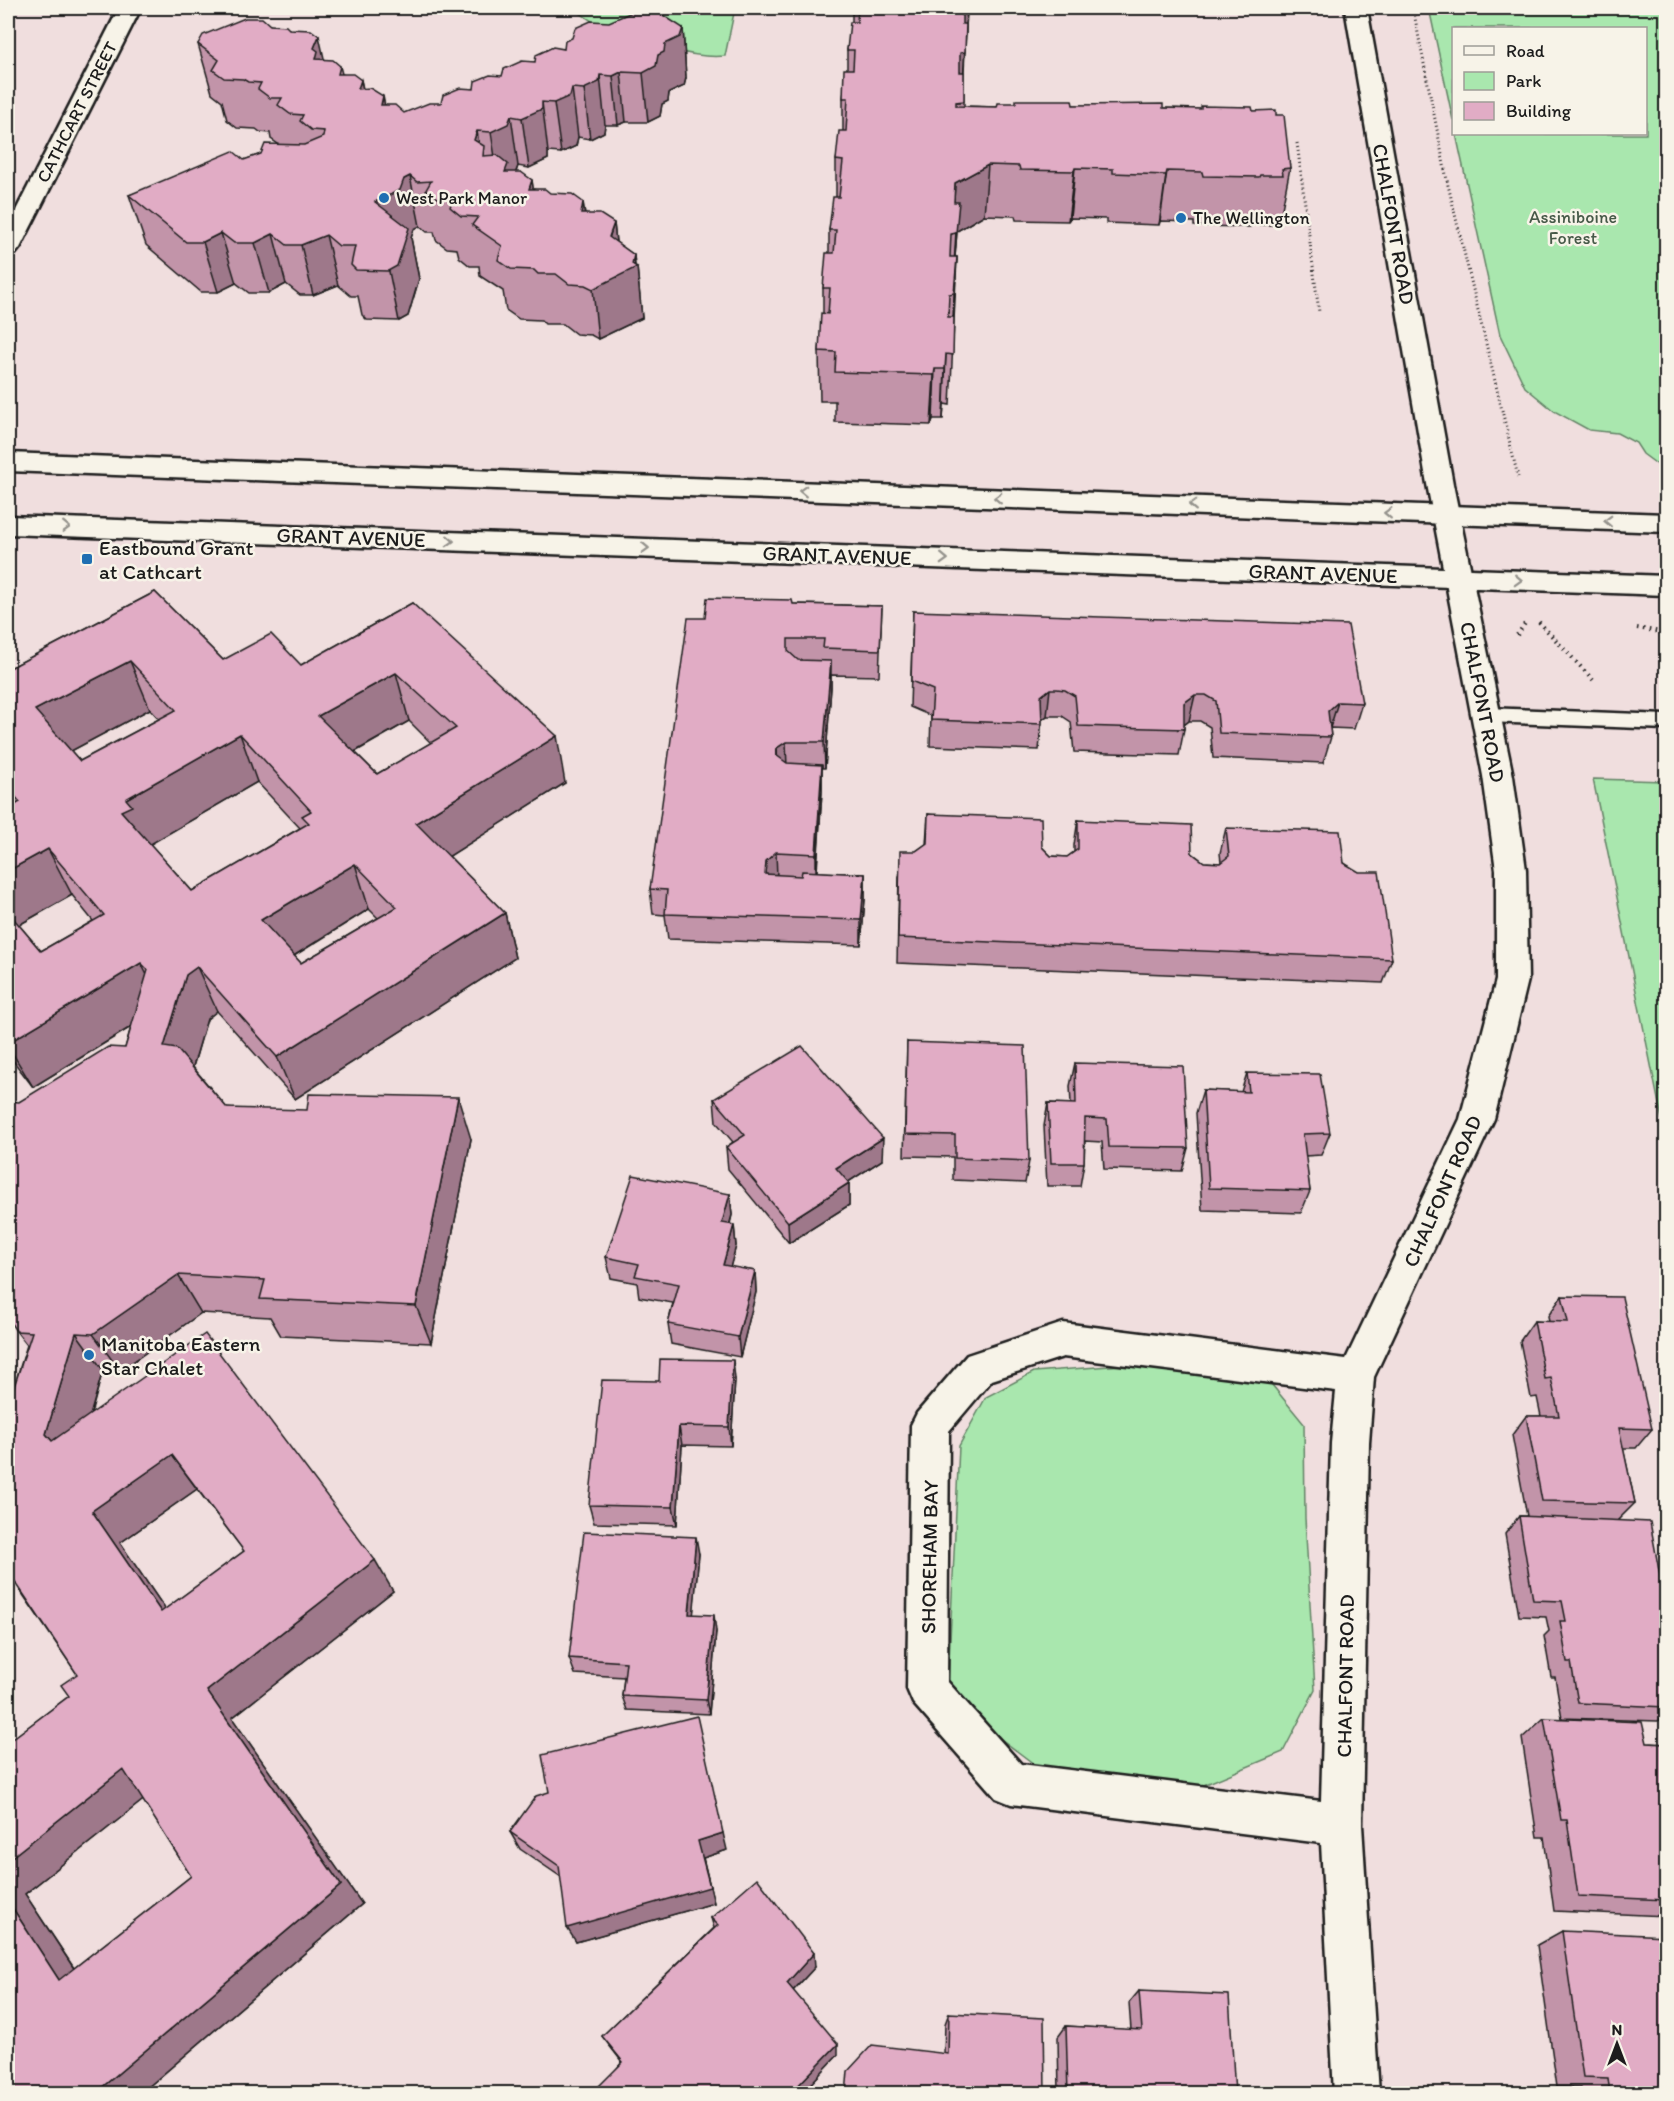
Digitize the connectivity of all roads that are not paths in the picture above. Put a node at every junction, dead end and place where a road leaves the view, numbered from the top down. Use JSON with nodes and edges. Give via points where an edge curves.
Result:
{"nodes":[{"id":1,"x":130,"y":8,"type":"edge"},
{"id":2,"x":1356,"y":8,"type":"edge"},
{"id":3,"x":8,"y":248,"type":"edge"},
{"id":4,"x":8,"y":462,"type":"edge"},
{"id":5,"x":1446,"y":515,"type":"junction"},
{"id":6,"x":1666,"y":523,"type":"edge"},
{"id":7,"x":8,"y":525,"type":"edge"},
{"id":8,"x":1460,"y":578,"type":"junction"},
{"id":9,"x":1666,"y":586,"type":"edge"},
{"id":10,"x":1486,"y":715,"type":"junction"},
{"id":11,"x":1666,"y":722,"type":"edge"},
{"id":12,"x":1356,"y":1377,"type":"junction"},
{"id":13,"x":1341,"y":1825,"type":"junction"},
{"id":14,"x":1357,"y":2094,"type":"edge"}],
"edges":[{"from":1,"to":3,"type":"street","name":"CATHCART STREET"},
{"from":2,"to":5,"type":"street","name":"CHALFONT ROAD"},
{"from":5,"to":4,"type":"street","one_way":true},
{"from":6,"to":5,"type":"street","one_way":true},
{"from":5,"to":8,"type":"street","name":"CHALFONT ROAD"},
{"from":7,"to":8,"type":"street","name":"GRANT AVENUE","one_way":true},
{"from":8,"to":9,"type":"street","name":"GRANT AVENUE","one_way":true},
{"from":8,"to":10,"type":"street","name":"CHALFONT ROAD"},
{"from":10,"to":11,"type":"lane"},
{"from":10,"to":12,"type":"street","name":"CHALFONT ROAD","via":[[1511,870],[1512,980],[1478,1119]]},
{"from":12,"to":13,"type":"street","name":"CHALFONT ROAD","via":[[1350,1443]]},
{"from":12,"to":13,"type":"street","name":"SHOREHAM BAY","via":[[1063,1340],[980,1367],[930,1425],[927,1689],[1011,1783]]},
{"from":13,"to":14,"type":"street","name":"CHALFONT ROAD"}]}
